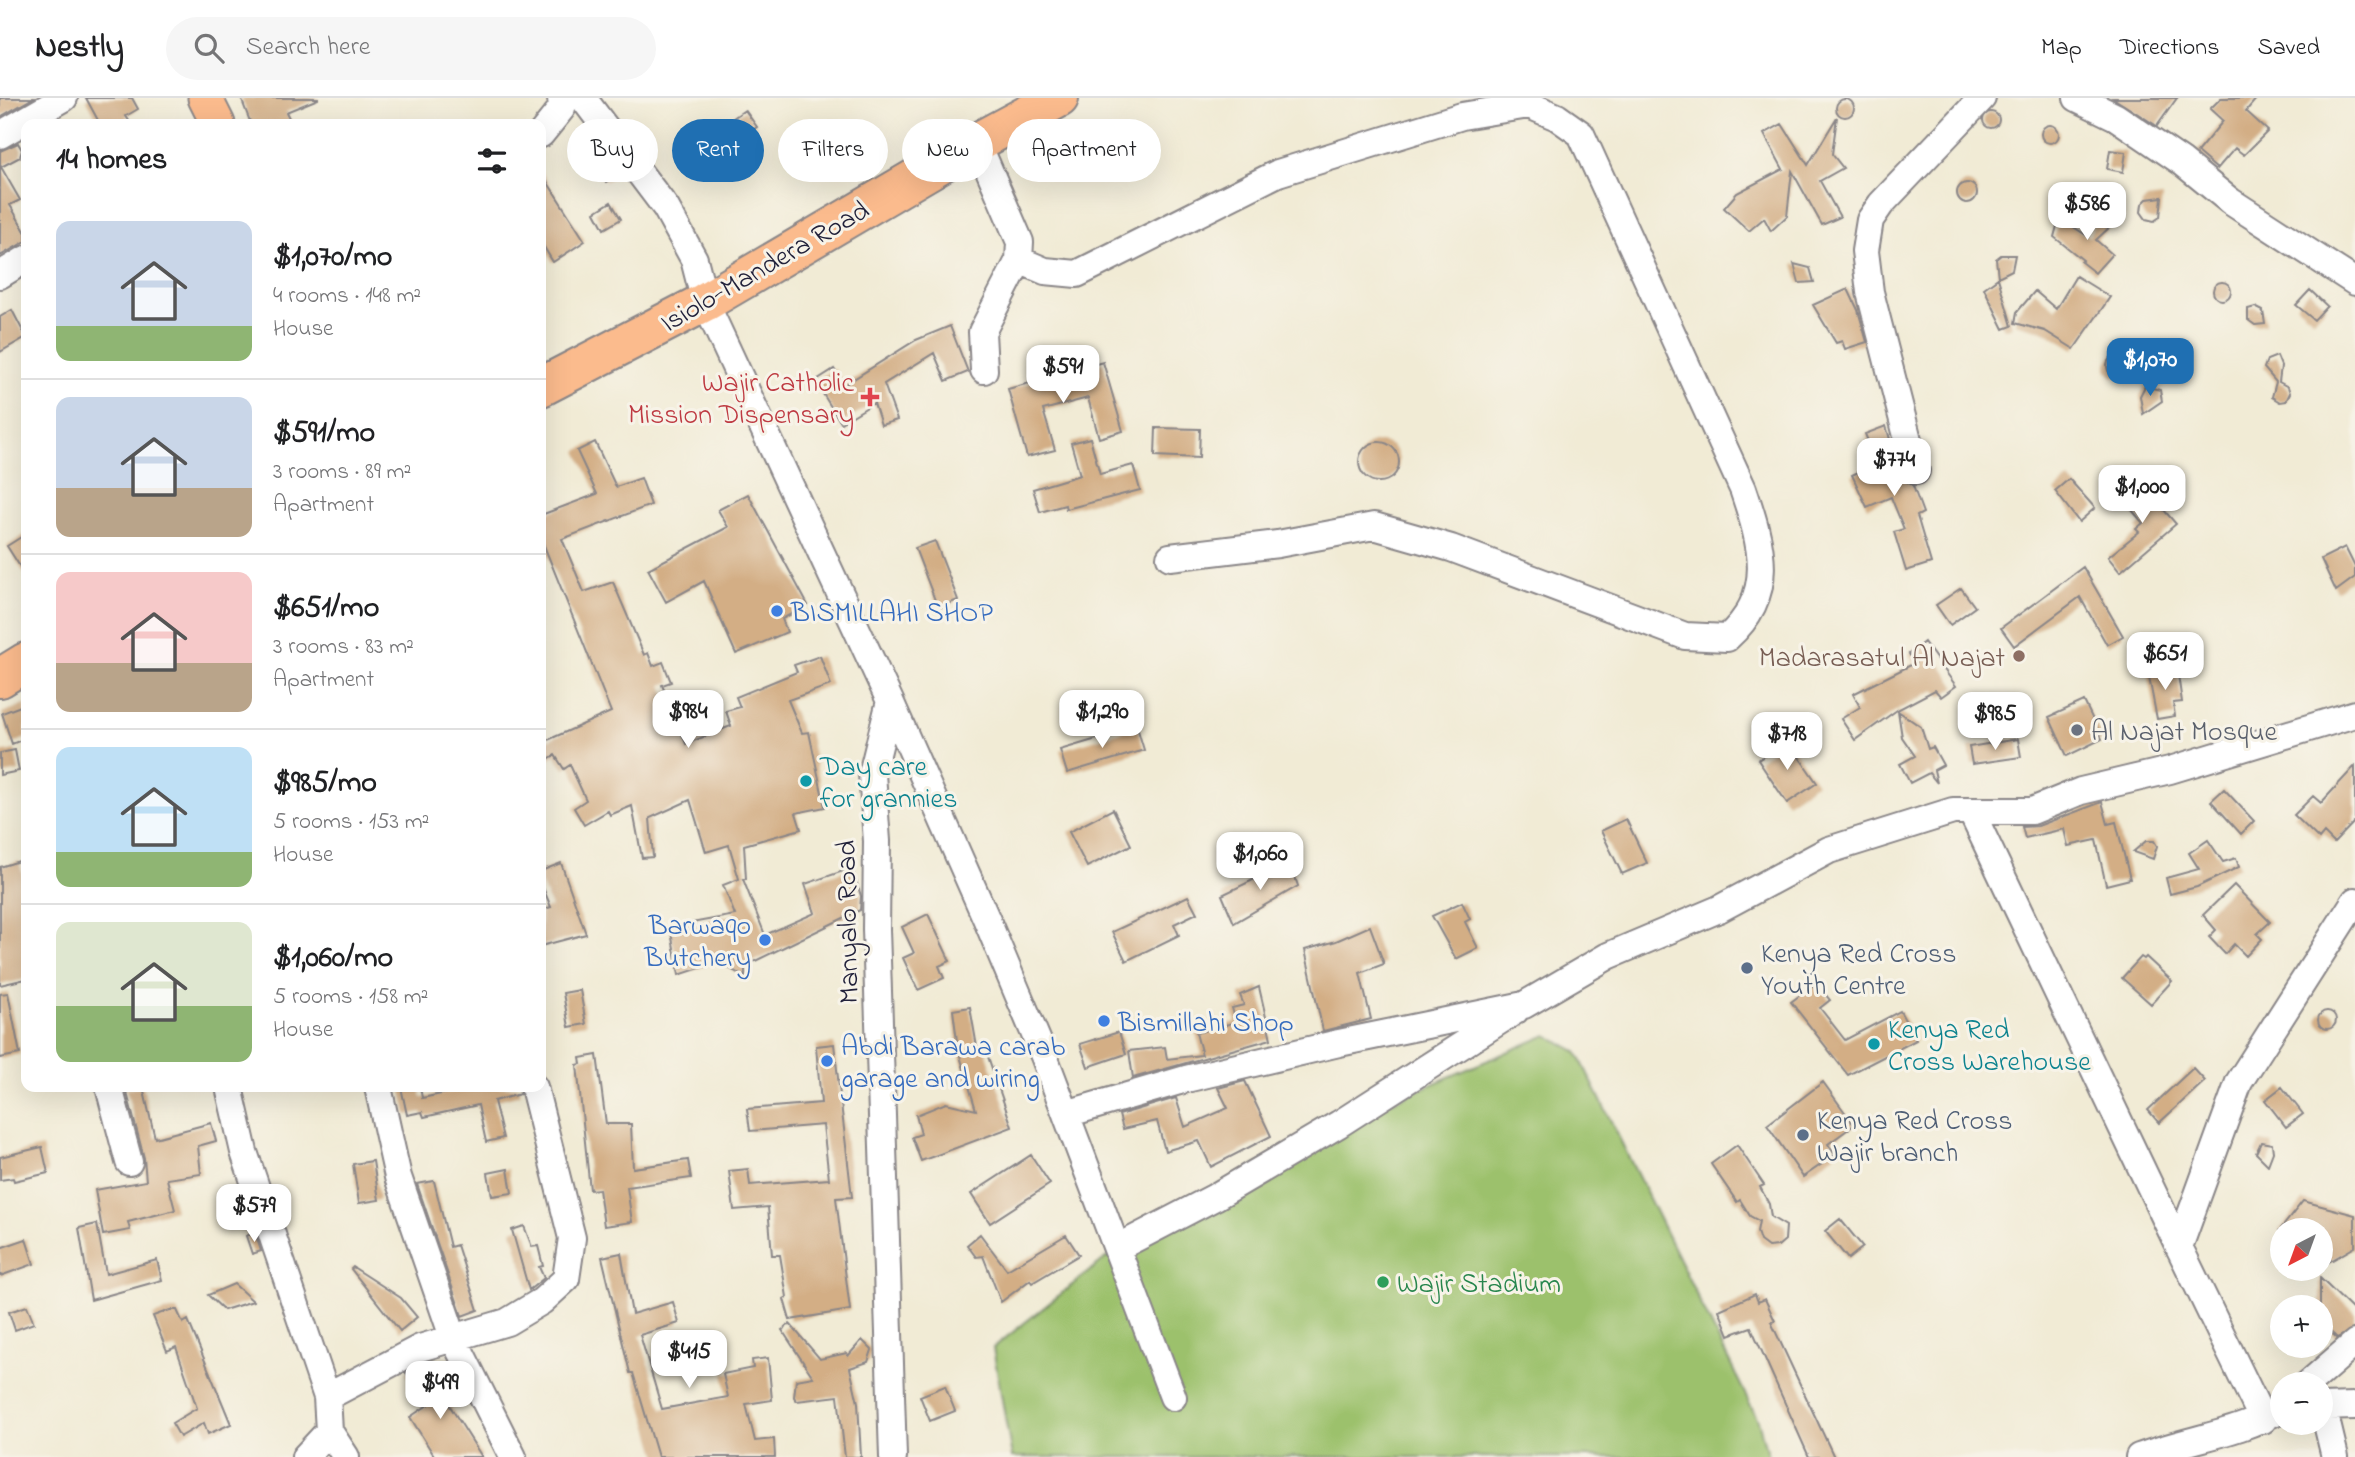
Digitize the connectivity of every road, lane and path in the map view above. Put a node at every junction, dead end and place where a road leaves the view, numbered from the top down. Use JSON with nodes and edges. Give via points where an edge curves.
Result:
{"nodes":[{"id":1,"x":64,"y":98,"type":"edge"},
{"id":2,"x":205,"y":98,"type":"edge"},
{"id":3,"x":561,"y":98,"type":"edge"},
{"id":4,"x":583,"y":98,"type":"edge"},
{"id":5,"x":1059,"y":98,"type":"edge"},
{"id":6,"x":1982,"y":98,"type":"edge"},
{"id":7,"x":2077,"y":98,"type":"edge"},
{"id":8,"x":28,"y":119,"type":"edge"},
{"id":9,"x":216,"y":119,"type":"edge"},
{"id":10,"x":21,"y":123,"type":"edge"},
{"id":11,"x":546,"y":128,"type":"edge"},
{"id":12,"x":993,"y":133,"type":"edge"},
{"id":13,"x":0,"y":135,"type":"edge"},
{"id":14,"x":993,"y":179,"type":"edge"},
{"id":15,"x":909,"y":182,"type":"edge"},
{"id":16,"x":1019,"y":260,"type":"junction"},
{"id":17,"x":21,"y":262,"type":"edge"},
{"id":18,"x":0,"y":275,"type":"edge"},
{"id":19,"x":2355,"y":282,"type":"edge"},
{"id":20,"x":705,"y":302,"type":"junction"},
{"id":21,"x":984,"y":370,"type":"dead end"},
{"id":22,"x":546,"y":384,"type":"edge"},
{"id":23,"x":1916,"y":471,"type":"dead end"},
{"id":24,"x":1170,"y":557,"type":"dead end"},
{"id":25,"x":21,"y":665,"type":"edge"},
{"id":26,"x":0,"y":678,"type":"edge"},
{"id":27,"x":890,"y":701,"type":"junction"},
{"id":28,"x":2355,"y":713,"type":"edge"},
{"id":29,"x":1971,"y":811,"type":"junction"},
{"id":30,"x":2355,"y":901,"type":"edge"},
{"id":31,"x":1524,"y":1005,"type":"junction"},
{"id":32,"x":110,"y":1092,"type":"edge"},
{"id":33,"x":230,"y":1092,"type":"edge"},
{"id":34,"x":379,"y":1092,"type":"edge"},
{"id":35,"x":535,"y":1092,"type":"edge"},
{"id":36,"x":1066,"y":1114,"type":"junction"},
{"id":37,"x":129,"y":1162,"type":"dead end"},
{"id":38,"x":2179,"y":1247,"type":"junction"},
{"id":39,"x":1117,"y":1248,"type":"junction"},
{"id":40,"x":453,"y":1337,"type":"junction"},
{"id":41,"x":2355,"y":1343,"type":"edge"},
{"id":42,"x":2322,"y":1372,"type":"edge"},
{"id":43,"x":327,"y":1397,"type":"junction"},
{"id":44,"x":1173,"y":1397,"type":"dead end"},
{"id":45,"x":2270,"y":1399,"type":"edge"},
{"id":46,"x":2355,"y":1406,"type":"edge"},
{"id":47,"x":2333,"y":1407,"type":"edge"},
{"id":48,"x":2270,"y":1413,"type":"edge"},
{"id":49,"x":329,"y":1432,"type":"junction"},
{"id":50,"x":2329,"y":1435,"type":"edge"},
{"id":51,"x":305,"y":1457,"type":"edge"},
{"id":52,"x":346,"y":1457,"type":"edge"},
{"id":53,"x":513,"y":1457,"type":"edge"},
{"id":54,"x":892,"y":1457,"type":"edge"},
{"id":55,"x":2139,"y":1457,"type":"edge"},
{"id":56,"x":2335,"y":1457,"type":"edge"}],
"edges":[{"from":1,"to":8,"type":"street"},
{"from":2,"to":9,"type":"main road"},
{"from":3,"to":11,"type":"street","via":[[562,108]]},
{"from":4,"to":20,"type":"street","via":[[666,208],[694,259]]},
{"from":5,"to":12,"type":"highway","name":"Isiolo-Mandera Road"},
{"from":6,"to":23,"type":"street","via":[[1870,220],[1865,251],[1870,292]]},
{"from":7,"to":19,"type":"street","via":[[2116,117],[2230,201]]},
{"from":10,"to":13,"type":"street"},
{"from":14,"to":16,"type":"street","via":[[1020,242]]},
{"from":15,"to":20,"type":"highway","name":"Isiolo-Mandera Road"},
{"from":16,"to":21,"type":"street","via":[[982,332]]},
{"from":16,"to":24,"type":"street","via":[[1045,271],[1077,274],[1278,173],[1462,116],[1529,105],[1557,117],[1581,134],[1743,489],[1760,541],[1761,585],[1746,621],[1727,638],[1685,636],[1451,548],[1374,526]]},
{"from":17,"to":18,"type":"street"},
{"from":20,"to":22,"type":"highway","name":"Isiolo-Mandera Road"},
{"from":20,"to":27,"type":"street"},
{"from":25,"to":26,"type":"highway"},
{"from":27,"to":36,"type":"street"},
{"from":27,"to":54,"type":"street","name":"Manyalo Road","via":[[872,774]]},
{"from":28,"to":29,"type":"street","via":[[2170,770],[2081,791],[2032,811]]},
{"from":29,"to":31,"type":"street","via":[[1953,811],[1829,849],[1720,909],[1608,956]]},
{"from":29,"to":38,"type":"street"},
{"from":30,"to":38,"type":"street","via":[[2239,1082]]},
{"from":31,"to":36,"type":"street","via":[[1186,1079]]},
{"from":31,"to":39,"type":"street","via":[[1339,1124]]},
{"from":32,"to":37,"type":"street"},
{"from":33,"to":43,"type":"street","via":[[244,1152]]},
{"from":34,"to":40,"type":"street","via":[[398,1177]]},
{"from":35,"to":40,"type":"street","via":[[572,1238],[566,1279],[542,1301],[507,1322]]},
{"from":36,"to":39,"type":"street"},
{"from":38,"to":45,"type":"street"},
{"from":39,"to":44,"type":"street"},
{"from":40,"to":43,"type":"street","via":[[420,1348]]},
{"from":40,"to":53,"type":"street"},
{"from":41,"to":42,"type":"street"},
{"from":43,"to":49,"type":"street"},
{"from":46,"to":47,"type":"street"},
{"from":48,"to":55,"type":"street"},
{"from":49,"to":51,"type":"street"},
{"from":49,"to":52,"type":"street"},
{"from":50,"to":56,"type":"street"}]}
